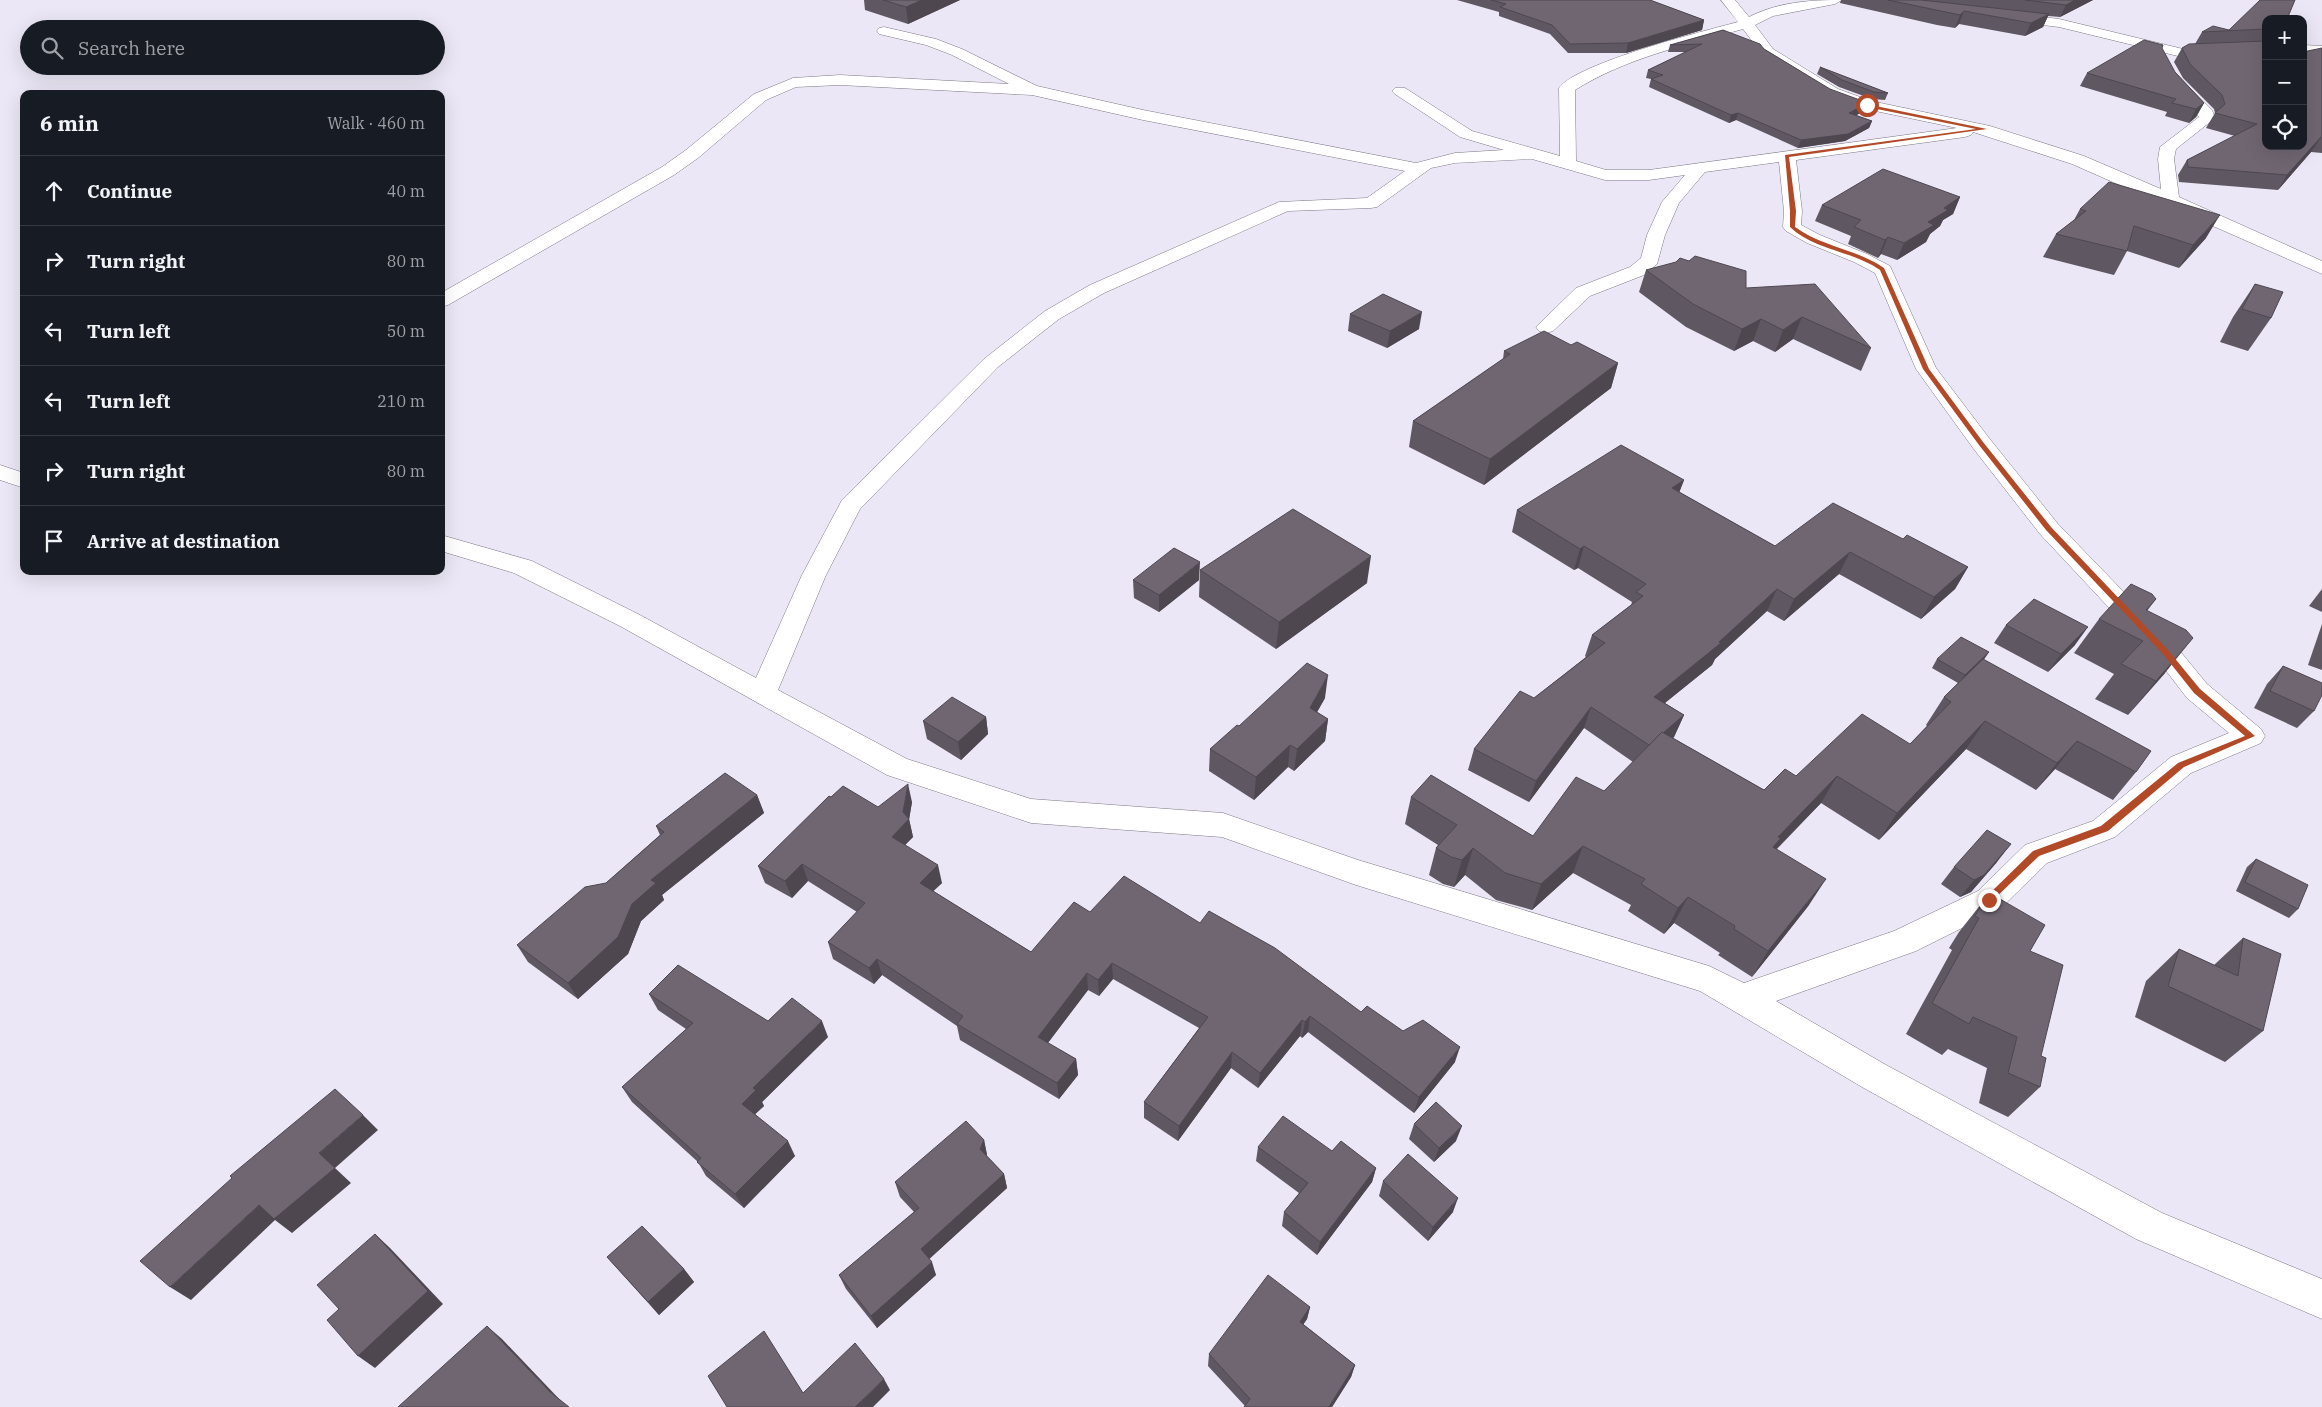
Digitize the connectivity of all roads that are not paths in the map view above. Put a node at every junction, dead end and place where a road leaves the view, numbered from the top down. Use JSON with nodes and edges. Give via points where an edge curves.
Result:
{"nodes":[{"id":1,"x":1728,"y":0,"type":"edge"},
{"id":2,"x":1835,"y":0,"type":"edge"},
{"id":3,"x":1997,"y":15,"type":"edge"},
{"id":4,"x":1746,"y":24,"type":"junction"},
{"id":5,"x":884,"y":31,"type":"dead end"},
{"id":6,"x":2307,"y":49,"type":"edge"},
{"id":7,"x":2322,"y":50,"type":"edge"},
{"id":8,"x":2197,"y":51,"type":"edge"},
{"id":9,"x":2178,"y":52,"type":"junction"},
{"id":10,"x":1032,"y":90,"type":"junction"},
{"id":11,"x":1400,"y":92,"type":"dead end"},
{"id":12,"x":1984,"y":129,"type":"junction"},
{"id":13,"x":1532,"y":154,"type":"junction"},
{"id":14,"x":1787,"y":156,"type":"junction"},
{"id":15,"x":1568,"y":165,"type":"junction"},
{"id":16,"x":1700,"y":168,"type":"junction"},
{"id":17,"x":1419,"y":169,"type":"junction"},
{"id":18,"x":2170,"y":200,"type":"junction"},
{"id":19,"x":2322,"y":268,"type":"edge"},
{"id":20,"x":445,"y":299,"type":"edge"},
{"id":21,"x":1546,"y":327,"type":"dead end"},
{"id":22,"x":0,"y":472,"type":"edge"},
{"id":23,"x":20,"y":480,"type":"edge"},
{"id":24,"x":445,"y":544,"type":"edge"},
{"id":25,"x":763,"y":694,"type":"junction"},
{"id":26,"x":1742,"y":999,"type":"junction"},
{"id":27,"x":2322,"y":1299,"type":"edge"}],
"edges":[{"from":1,"to":4,"type":"street"},
{"from":2,"to":4,"type":"street","via":[[1785,9]]},
{"from":3,"to":9,"type":"street","via":[[2059,23]]},
{"from":4,"to":12,"type":"street","via":[[1768,52],[1833,92],[1867,105]]},
{"from":4,"to":15,"type":"street","via":[[1654,49],[1585,77],[1567,88]]},
{"from":5,"to":10,"type":"street","via":[[957,52]]},
{"from":6,"to":7,"type":"street"},
{"from":8,"to":9,"type":"street"},
{"from":9,"to":18,"type":"street","via":[[2164,60],[2166,66],[2174,81],[2206,113],[2207,118],[2168,147]]},
{"from":10,"to":17,"type":"street"},
{"from":10,"to":20,"type":"street","via":[[840,80],[807,80],[785,85],[760,97],[668,170]]},
{"from":11,"to":13,"type":"street","via":[[1466,134]]},
{"from":12,"to":14,"type":"street"},
{"from":12,"to":18,"type":"street","via":[[2078,160]]},
{"from":13,"to":15,"type":"street"},
{"from":13,"to":17,"type":"street","via":[[1455,158],[1426,164]]},
{"from":14,"to":16,"type":"street"},
{"from":14,"to":26,"type":"street","via":[[1792,227],[1804,236],[1868,259],[1882,270],[1926,369],[2049,529],[2166,652],[2197,691],[2251,736],[2181,765],[2104,829],[2036,854],[1989,900],[1905,941]]},
{"from":15,"to":16,"type":"street","via":[[1605,175],[1649,175]]},
{"from":16,"to":21,"type":"street","via":[[1671,202],[1656,235],[1650,260],[1638,271],[1583,292]]},
{"from":17,"to":25,"type":"street","via":[[1371,203],[1285,206],[1098,289],[1052,315],[999,357],[850,506],[814,575]]},
{"from":18,"to":19,"type":"street"},
{"from":22,"to":23,"type":"street"},
{"from":24,"to":25,"type":"street","via":[[523,566]]},
{"from":25,"to":26,"type":"street","via":[[897,767],[1031,811],[1223,825],[1356,872],[1709,980]]},
{"from":26,"to":27,"type":"street","via":[[1874,1076],[2149,1226]]}]}
